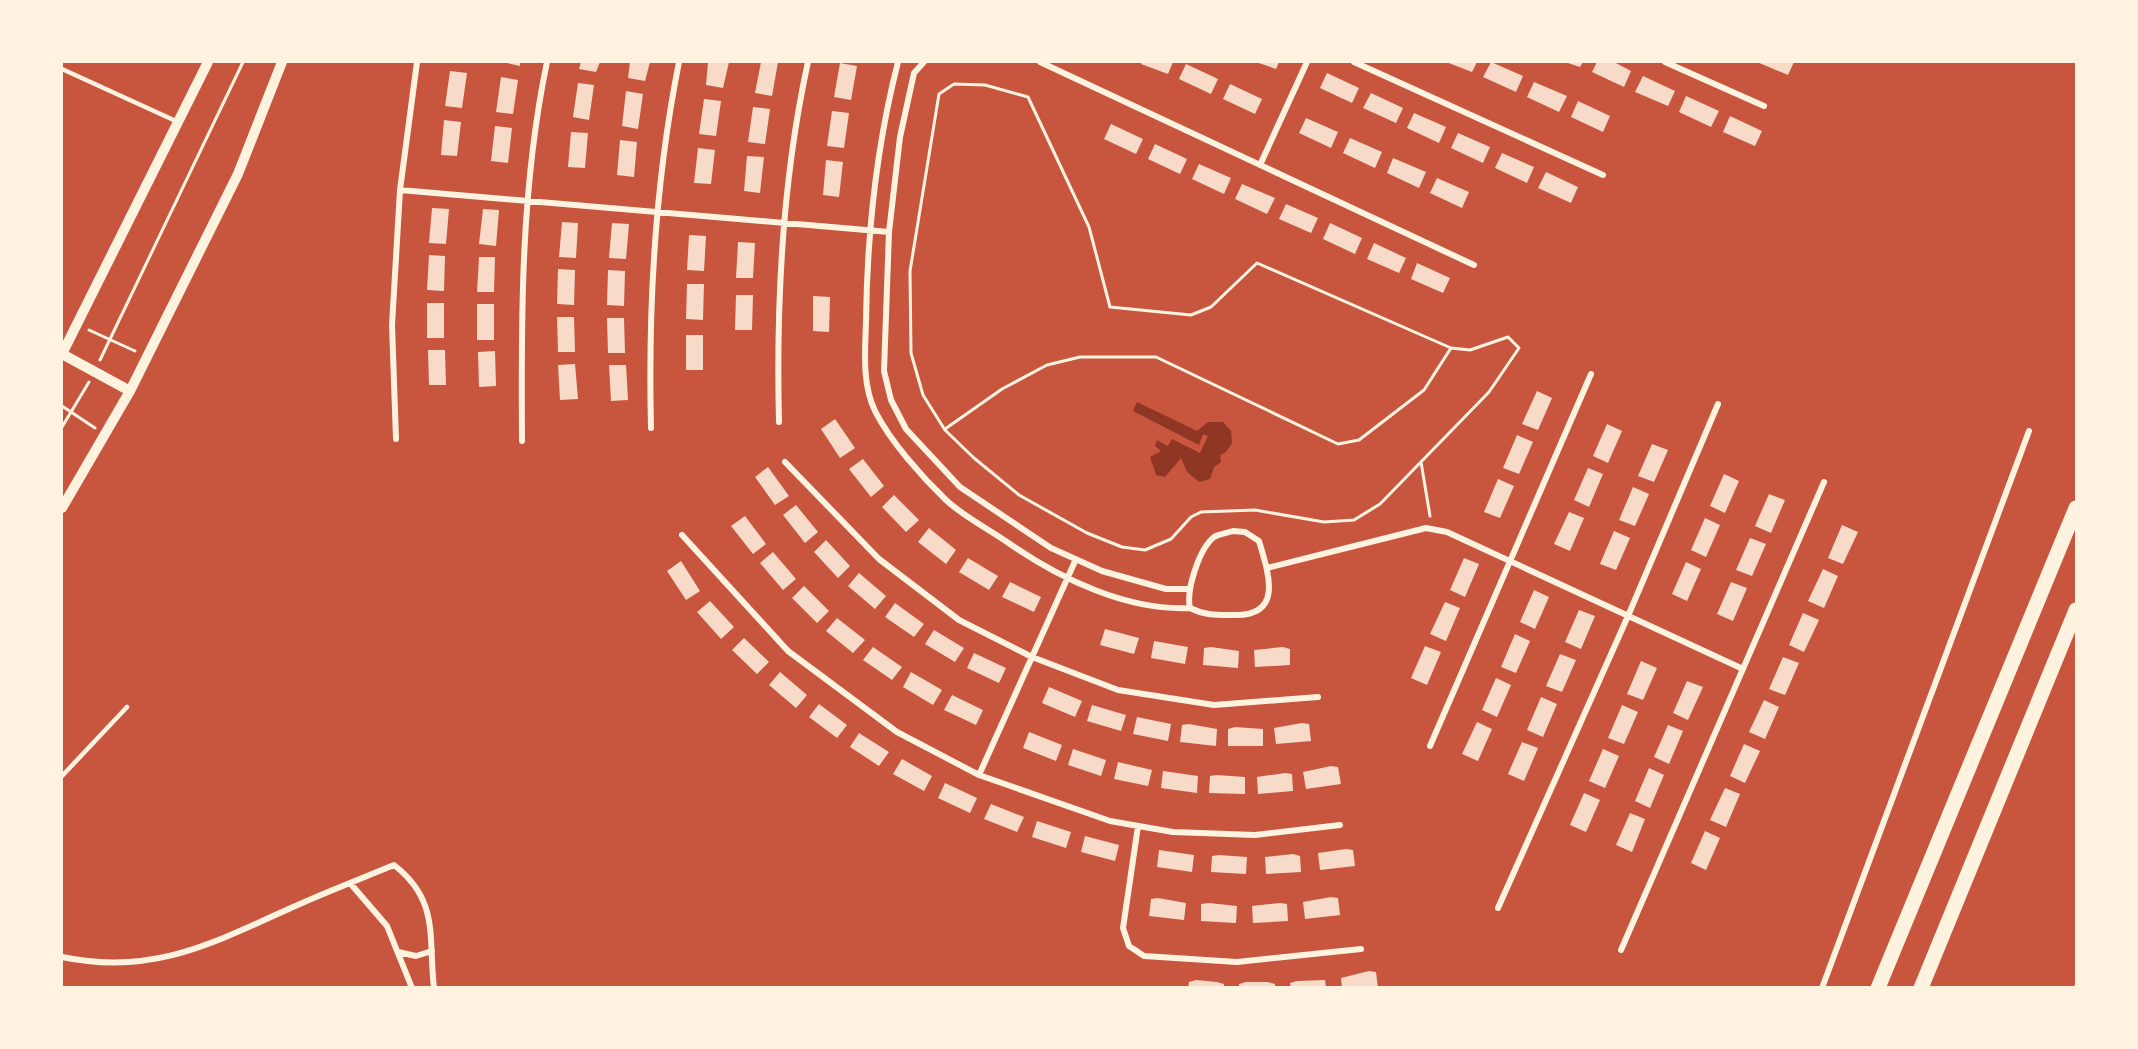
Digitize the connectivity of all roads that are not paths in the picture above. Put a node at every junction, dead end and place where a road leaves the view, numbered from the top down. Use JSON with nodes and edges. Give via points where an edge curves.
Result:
{"nodes":[{"id":1,"x":208,"y":62,"type":"edge"},
{"id":2,"x":282,"y":62,"type":"edge"},
{"id":3,"x":417,"y":62,"type":"edge"},
{"id":4,"x":548,"y":62,"type":"edge"},
{"id":5,"x":679,"y":62,"type":"edge"},
{"id":6,"x":808,"y":62,"type":"edge"},
{"id":7,"x":898,"y":62,"type":"edge"},
{"id":8,"x":924,"y":62,"type":"edge"},
{"id":9,"x":1040,"y":62,"type":"edge"},
{"id":10,"x":1307,"y":62,"type":"edge"},
{"id":11,"x":1354,"y":62,"type":"edge"},
{"id":12,"x":1665,"y":62,"type":"edge"},
{"id":13,"x":62,"y":69,"type":"edge"},
{"id":14,"x":1764,"y":106,"type":"dead end"},
{"id":15,"x":178,"y":122,"type":"junction"},
{"id":16,"x":1260,"y":165,"type":"junction"},
{"id":17,"x":1603,"y":175,"type":"dead end"},
{"id":18,"x":400,"y":190,"type":"junction"},
{"id":19,"x":527,"y":201,"type":"junction"},
{"id":20,"x":657,"y":213,"type":"junction"},
{"id":21,"x":784,"y":223,"type":"junction"},
{"id":22,"x":869,"y":231,"type":"junction"},
{"id":23,"x":889,"y":232,"type":"junction"},
{"id":24,"x":1474,"y":265,"type":"dead end"},
{"id":25,"x":62,"y":354,"type":"edge"},
{"id":26,"x":1591,"y":374,"type":"dead end"},
{"id":27,"x":130,"y":391,"type":"junction"},
{"id":28,"x":1718,"y":404,"type":"dead end"},
{"id":29,"x":779,"y":422,"type":"dead end"},
{"id":30,"x":651,"y":428,"type":"dead end"},
{"id":31,"x":2029,"y":431,"type":"dead end"},
{"id":32,"x":396,"y":439,"type":"dead end"},
{"id":33,"x":522,"y":441,"type":"dead end"},
{"id":34,"x":785,"y":462,"type":"dead end"},
{"id":35,"x":1824,"y":482,"type":"dead end"},
{"id":36,"x":62,"y":508,"type":"edge"},
{"id":37,"x":2076,"y":508,"type":"edge"},
{"id":38,"x":682,"y":536,"type":"dead end"},
{"id":39,"x":1076,"y":559,"type":"junction"},
{"id":40,"x":1509,"y":561,"type":"junction"},
{"id":41,"x":1267,"y":568,"type":"junction"},
{"id":42,"x":1068,"y":578,"type":"junction"},
{"id":43,"x":1188,"y":589,"type":"junction"},
{"id":44,"x":1190,"y":608,"type":"junction"},
{"id":45,"x":2076,"y":610,"type":"edge"},
{"id":46,"x":1628,"y":616,"type":"junction"},
{"id":47,"x":1032,"y":657,"type":"junction"},
{"id":48,"x":1743,"y":669,"type":"junction"},
{"id":49,"x":1318,"y":698,"type":"dead end"},
{"id":50,"x":127,"y":707,"type":"dead end"},
{"id":51,"x":1430,"y":746,"type":"dead end"},
{"id":52,"x":979,"y":775,"type":"junction"},
{"id":53,"x":62,"y":776,"type":"edge"},
{"id":54,"x":1340,"y":825,"type":"dead end"},
{"id":55,"x":1138,"y":826,"type":"junction"},
{"id":56,"x":351,"y":882,"type":"junction"},
{"id":57,"x":1498,"y":908,"type":"dead end"},
{"id":58,"x":1361,"y":949,"type":"dead end"},
{"id":59,"x":1621,"y":950,"type":"dead end"},
{"id":60,"x":432,"y":951,"type":"junction"},
{"id":61,"x":398,"y":952,"type":"junction"},
{"id":62,"x":62,"y":957,"type":"edge"},
{"id":63,"x":412,"y":987,"type":"edge"},
{"id":64,"x":434,"y":987,"type":"edge"},
{"id":65,"x":1822,"y":987,"type":"edge"},
{"id":66,"x":1878,"y":987,"type":"edge"},
{"id":67,"x":1921,"y":987,"type":"edge"}],
"edges":[{"from":1,"to":15,"type":"street"},
{"from":2,"to":27,"type":"street","via":[[237,174]]},
{"from":3,"to":18,"type":"street"},
{"from":4,"to":19,"type":"street"},
{"from":5,"to":20,"type":"street"},
{"from":6,"to":21,"type":"street","via":[[798,104]]},
{"from":7,"to":22,"type":"street","via":[[881,136]]},
{"from":8,"to":23,"type":"street","via":[[914,73],[900,137]]},
{"from":9,"to":16,"type":"street"},
{"from":10,"to":16,"type":"street"},
{"from":11,"to":17,"type":"street"},
{"from":12,"to":14,"type":"street"},
{"from":13,"to":15,"type":"lane"},
{"from":15,"to":25,"type":"street"},
{"from":16,"to":24,"type":"street"},
{"from":18,"to":19,"type":"street"},
{"from":18,"to":32,"type":"street","via":[[392,325]]},
{"from":19,"to":20,"type":"street"},
{"from":19,"to":33,"type":"street","via":[[521,331]]},
{"from":20,"to":21,"type":"street"},
{"from":20,"to":30,"type":"street","via":[[649,329]]},
{"from":21,"to":22,"type":"street"},
{"from":21,"to":29,"type":"street","via":[[777,327]]},
{"from":22,"to":23,"type":"street"},
{"from":22,"to":42,"type":"street","via":[[865,376],[874,410],[892,439],[946,500],[1043,566]]},
{"from":23,"to":39,"type":"street","via":[[884,371],[891,400],[906,429],[960,488],[1051,548]]},
{"from":25,"to":27,"type":"street"},
{"from":26,"to":40,"type":"street"},
{"from":27,"to":36,"type":"street"},
{"from":28,"to":46,"type":"street"},
{"from":31,"to":65,"type":"street"},
{"from":34,"to":47,"type":"street","via":[[879,559],[959,620]]},
{"from":35,"to":48,"type":"street"},
{"from":37,"to":66,"type":"highway"},
{"from":38,"to":52,"type":"street","via":[[788,651],[897,732]]},
{"from":39,"to":42,"type":"street"},
{"from":39,"to":43,"type":"street","via":[[1166,589]]},
{"from":40,"to":41,"type":"street","via":[[1447,532],[1426,528]]},
{"from":40,"to":46,"type":"street"},
{"from":40,"to":51,"type":"street"},
{"from":41,"to":43,"type":"street","via":[[1259,541],[1245,532],[1233,531],[1216,536],[1207,545]]},
{"from":41,"to":44,"type":"street","via":[[1269,591],[1265,606],[1252,615],[1206,615]]},
{"from":42,"to":44,"type":"street","via":[[1095,590],[1167,609]]},
{"from":42,"to":47,"type":"street"},
{"from":43,"to":44,"type":"street"},
{"from":45,"to":67,"type":"highway"},
{"from":46,"to":48,"type":"street"},
{"from":46,"to":57,"type":"street"},
{"from":47,"to":49,"type":"street","via":[[1118,690],[1214,705]]},
{"from":47,"to":52,"type":"street"},
{"from":48,"to":59,"type":"street"},
{"from":50,"to":53,"type":"lane"},
{"from":52,"to":55,"type":"street","via":[[1110,821]]},
{"from":54,"to":55,"type":"street","via":[[1255,835],[1173,832]]},
{"from":55,"to":58,"type":"street","via":[[1123,928],[1129,946],[1144,956],[1237,962]]},
{"from":56,"to":60,"type":"street","via":[[394,865],[413,882],[426,905]]},
{"from":56,"to":61,"type":"street","via":[[387,926]]},
{"from":56,"to":62,"type":"street","via":[[223,940],[172,956],[122,962]]},
{"from":60,"to":61,"type":"street","via":[[416,956]]},
{"from":60,"to":64,"type":"street"},
{"from":61,"to":63,"type":"street"}]}
